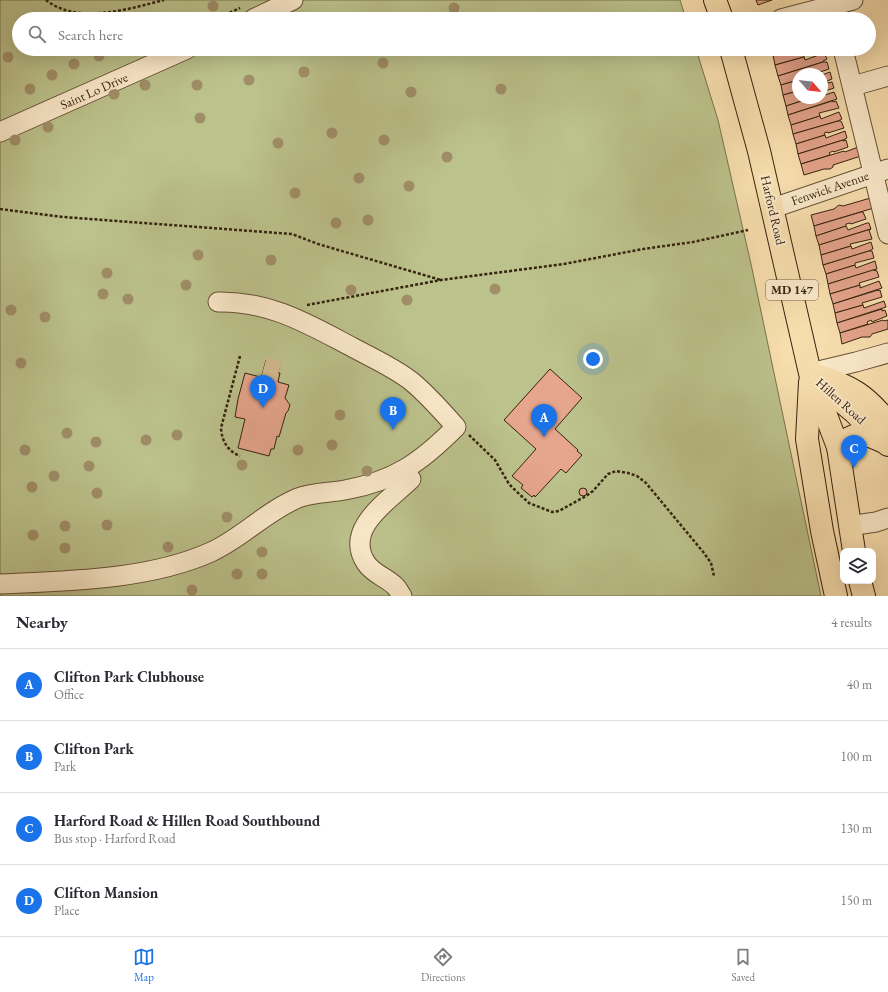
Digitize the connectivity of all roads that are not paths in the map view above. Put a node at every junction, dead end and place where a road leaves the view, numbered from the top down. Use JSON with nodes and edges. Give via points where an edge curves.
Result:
{"nodes":[{"id":1,"x":293,"y":0,"type":"edge"},
{"id":2,"x":715,"y":0,"type":"edge"},
{"id":3,"x":853,"y":0,"type":"edge"},
{"id":4,"x":832,"y":8,"type":"edge"},
{"id":5,"x":252,"y":12,"type":"edge"},
{"id":6,"x":719,"y":12,"type":"edge"},
{"id":7,"x":814,"y":12,"type":"edge"},
{"id":8,"x":171,"y":56,"type":"edge"},
{"id":9,"x":733,"y":56,"type":"edge"},
{"id":10,"x":845,"y":56,"type":"edge"},
{"id":11,"x":888,"y":76,"type":"edge"},
{"id":12,"x":853,"y":86,"type":"junction"},
{"id":13,"x":0,"y":132,"type":"edge"},
{"id":14,"x":880,"y":171,"type":"edge"},
{"id":15,"x":773,"y":208,"type":"junction"},
{"id":16,"x":888,"y":234,"type":"edge"},
{"id":17,"x":218,"y":302,"type":"dead end"},
{"id":18,"x":888,"y":353,"type":"edge"},
{"id":19,"x":810,"y":373,"type":"junction"},
{"id":20,"x":887,"y":437,"type":"edge"},
{"id":21,"x":838,"y":447,"type":"junction"},
{"id":22,"x":411,"y":479,"type":"dead end"},
{"id":23,"x":888,"y":518,"type":"edge"},
{"id":24,"x":850,"y":526,"type":"junction"},
{"id":25,"x":854,"y":548,"type":"edge"},
{"id":26,"x":0,"y":584,"type":"edge"},
{"id":27,"x":861,"y":584,"type":"edge"},
{"id":28,"x":402,"y":596,"type":"edge"},
{"id":29,"x":836,"y":596,"type":"edge"},
{"id":30,"x":864,"y":596,"type":"edge"}],
"edges":[{"from":1,"to":5,"type":"street"},
{"from":2,"to":6,"type":"main road"},
{"from":3,"to":4,"type":"street"},
{"from":4,"to":7,"type":"street"},
{"from":8,"to":13,"type":"street","name":"Saint Lo Drive"},
{"from":9,"to":15,"type":"main road","name":"Harford Road","number":"MD 147"},
{"from":10,"to":12,"type":"street"},
{"from":11,"to":12,"type":"street"},
{"from":12,"to":14,"type":"street"},
{"from":14,"to":15,"type":"street","name":"Fenwick Avenue"},
{"from":14,"to":16,"type":"street"},
{"from":15,"to":19,"type":"main road","name":"Harford Road","number":"MD 147"},
{"from":17,"to":26,"type":"street","via":[[244,303],[278,311],[320,330],[401,374],[426,395],[456,427],[438,445],[405,470],[387,479],[299,498],[263,517],[231,542],[187,562],[106,577]]},
{"from":18,"to":19,"type":"street"},
{"from":19,"to":20,"type":"main road","name":"Hillen Road"},
{"from":19,"to":21,"type":"main road","name":"Harford Road","number":"MD 147"},
{"from":19,"to":29,"type":"main road","name":"Harford Road","via":[[807,439]]},
{"from":20,"to":21,"type":"main road","via":[[861,434],[849,438]]},
{"from":21,"to":24,"type":"main road","name":"Harford Road","number":"MD 147"},
{"from":22,"to":28,"type":"street","via":[[369,518],[361,536],[360,549],[366,564],[395,586]]},
{"from":23,"to":24,"type":"street"},
{"from":24,"to":25,"type":"main road","name":"Harford Road","number":"MD 147"},
{"from":27,"to":30,"type":"main road"}]}
